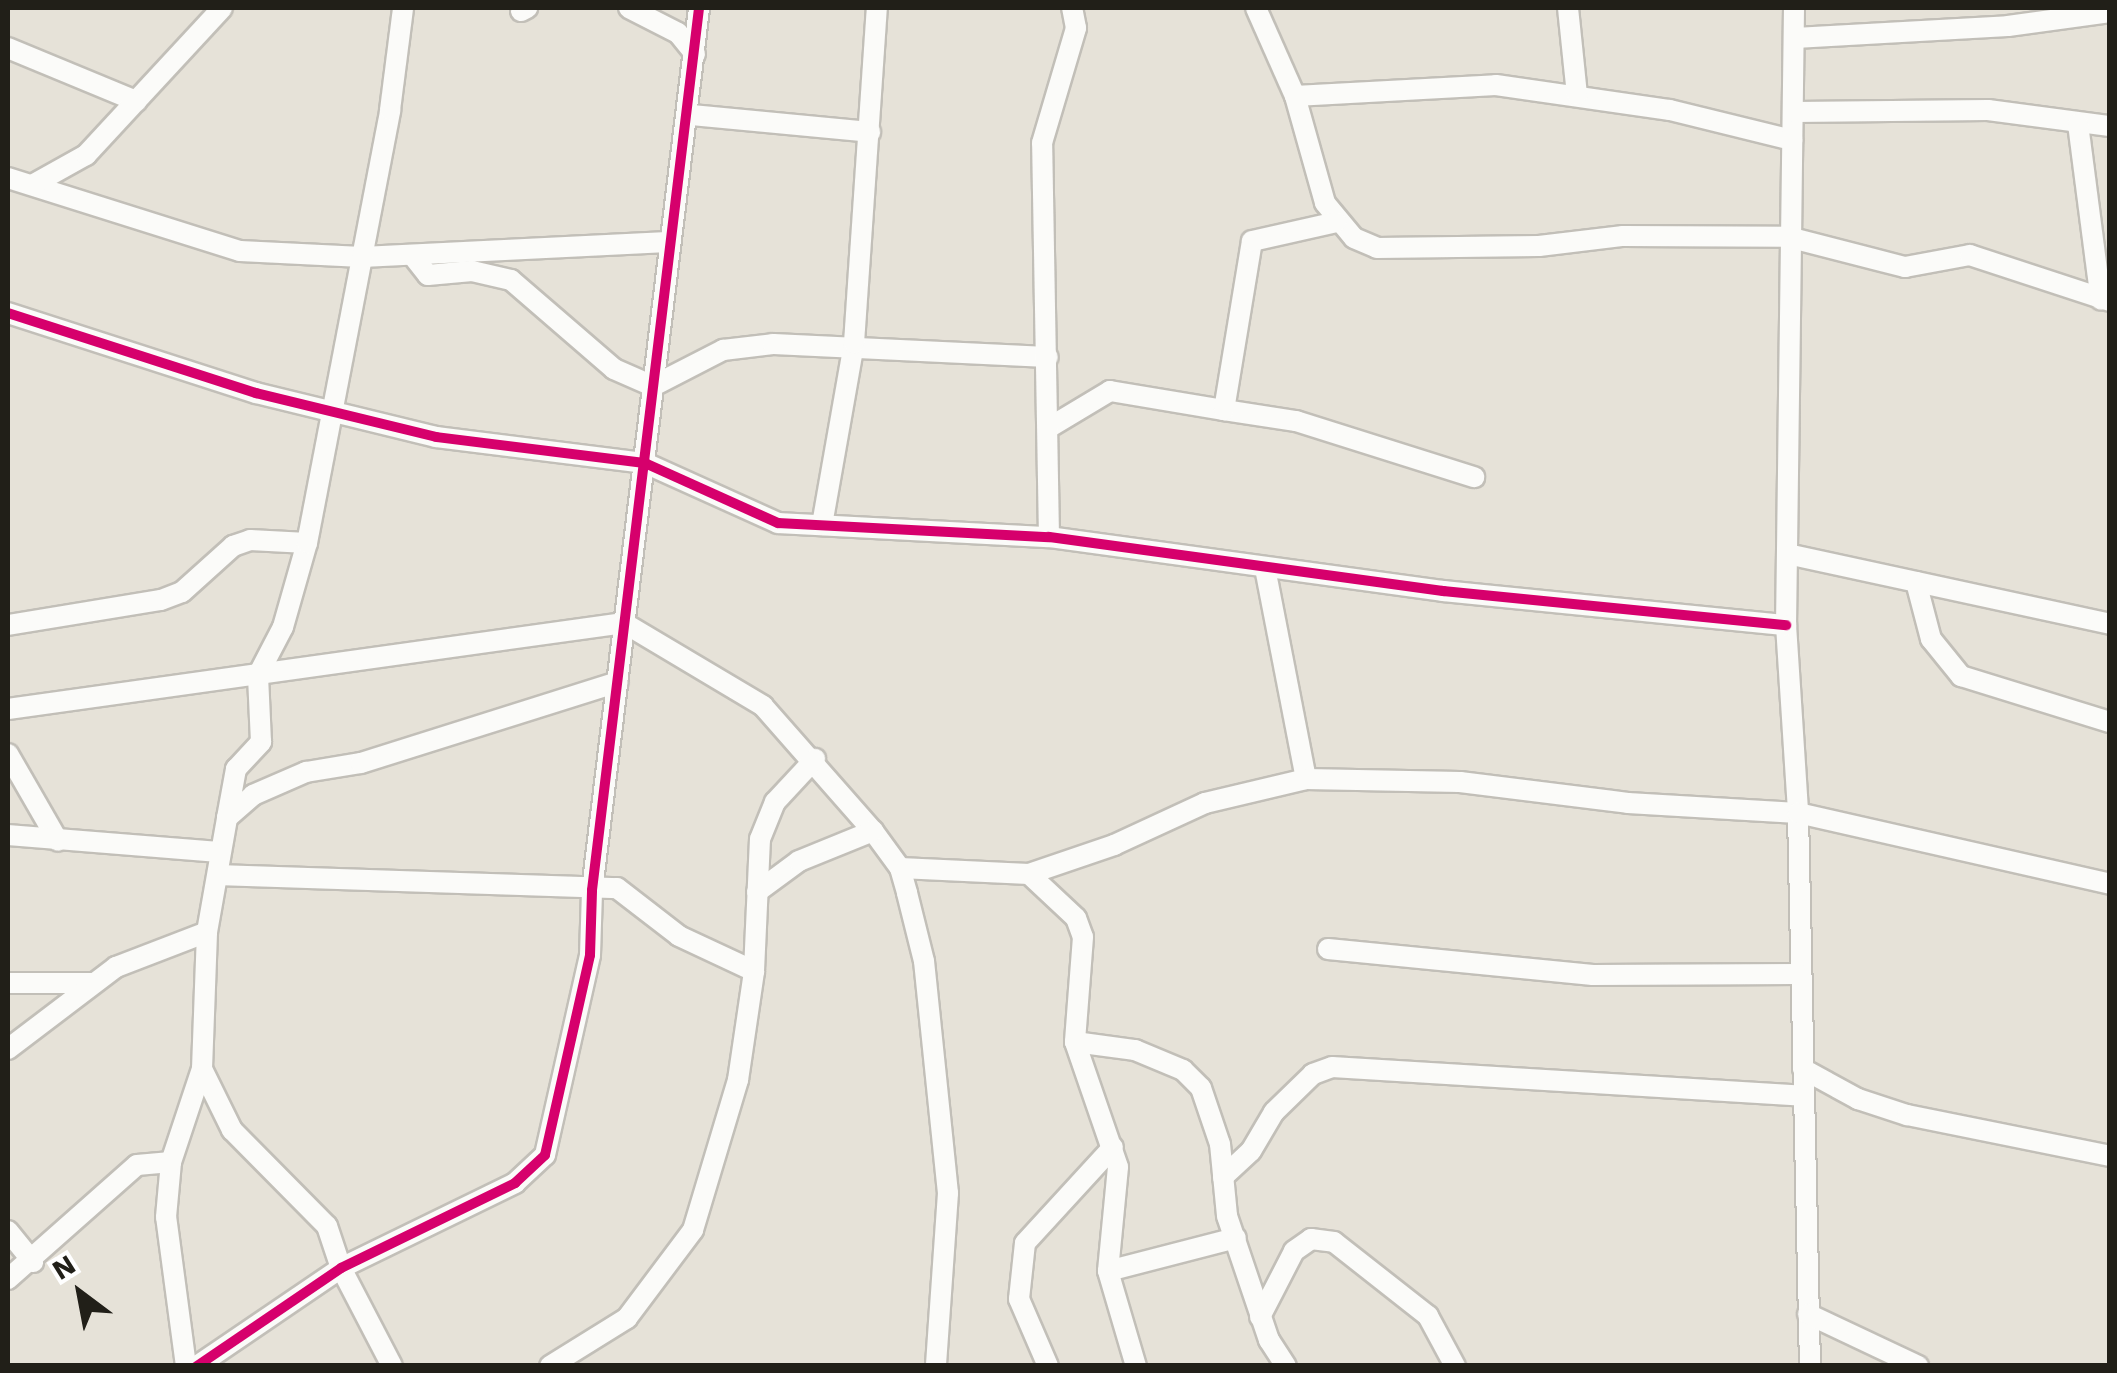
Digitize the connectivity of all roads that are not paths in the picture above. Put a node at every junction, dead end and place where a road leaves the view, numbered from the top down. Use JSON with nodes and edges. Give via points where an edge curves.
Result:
{"nodes":[{"id":1,"x":222,"y":8,"type":"edge"},
{"id":2,"x":402,"y":8,"type":"edge"},
{"id":3,"x":629,"y":8,"type":"edge"},
{"id":4,"x":699,"y":8,"type":"edge"},
{"id":5,"x":877,"y":8,"type":"edge"},
{"id":6,"x":1072,"y":8,"type":"edge"},
{"id":7,"x":1256,"y":8,"type":"edge"},
{"id":8,"x":1568,"y":8,"type":"edge"},
{"id":9,"x":1794,"y":8,"type":"edge"},
{"id":10,"x":2110,"y":12,"type":"edge"},
{"id":11,"x":1795,"y":38,"type":"junction"},
{"id":12,"x":8,"y":48,"type":"edge"},
{"id":13,"x":695,"y":54,"type":"junction"},
{"id":14,"x":1577,"y":94,"type":"junction"},
{"id":15,"x":1295,"y":96,"type":"junction"},
{"id":16,"x":136,"y":101,"type":"junction"},
{"id":17,"x":1795,"y":112,"type":"junction"},
{"id":18,"x":691,"y":115,"type":"junction"},
{"id":19,"x":2078,"y":124,"type":"junction"},
{"id":20,"x":2110,"y":126,"type":"edge"},
{"id":21,"x":870,"y":132,"type":"junction"},
{"id":22,"x":1792,"y":140,"type":"junction"},
{"id":23,"x":8,"y":178,"type":"edge"},
{"id":24,"x":34,"y":184,"type":"junction"},
{"id":25,"x":1336,"y":222,"type":"junction"},
{"id":26,"x":1788,"y":237,"type":"junction"},
{"id":27,"x":668,"y":242,"type":"junction"},
{"id":28,"x":413,"y":256,"type":"junction"},
{"id":29,"x":362,"y":257,"type":"junction"},
{"id":30,"x":2105,"y":300,"type":"edge"},
{"id":31,"x":8,"y":313,"type":"edge"},
{"id":32,"x":854,"y":343,"type":"junction"},
{"id":33,"x":1048,"y":358,"type":"junction"},
{"id":34,"x":653,"y":386,"type":"junction"},
{"id":35,"x":1224,"y":410,"type":"junction"},
{"id":36,"x":332,"y":412,"type":"junction"},
{"id":37,"x":1050,"y":426,"type":"junction"},
{"id":38,"x":645,"y":463,"type":"junction"},
{"id":39,"x":1474,"y":477,"type":"dead end"},
{"id":40,"x":822,"y":526,"type":"junction"},
{"id":41,"x":1049,"y":538,"type":"junction"},
{"id":42,"x":307,"y":543,"type":"junction"},
{"id":43,"x":1792,"y":555,"type":"junction"},
{"id":44,"x":1265,"y":568,"type":"junction"},
{"id":45,"x":1916,"y":582,"type":"junction"},
{"id":46,"x":624,"y":624,"type":"junction"},
{"id":47,"x":2110,"y":624,"type":"edge"},
{"id":48,"x":8,"y":625,"type":"edge"},
{"id":49,"x":1786,"y":625,"type":"junction"},
{"id":50,"x":258,"y":675,"type":"junction"},
{"id":51,"x":618,"y":682,"type":"junction"},
{"id":52,"x":8,"y":709,"type":"edge"},
{"id":53,"x":2110,"y":722,"type":"edge"},
{"id":54,"x":8,"y":754,"type":"edge"},
{"id":55,"x":815,"y":759,"type":"junction"},
{"id":56,"x":1306,"y":779,"type":"junction"},
{"id":57,"x":1798,"y":813,"type":"junction"},
{"id":58,"x":226,"y":818,"type":"junction"},
{"id":59,"x":874,"y":830,"type":"junction"},
{"id":60,"x":8,"y":835,"type":"edge"},
{"id":61,"x":58,"y":840,"type":"junction"},
{"id":62,"x":218,"y":852,"type":"junction"},
{"id":63,"x":900,"y":868,"type":"junction"},
{"id":64,"x":1029,"y":874,"type":"junction"},
{"id":65,"x":219,"y":875,"type":"junction"},
{"id":66,"x":2110,"y":884,"type":"edge"},
{"id":67,"x":592,"y":890,"type":"junction"},
{"id":68,"x":757,"y":892,"type":"junction"},
{"id":69,"x":207,"y":932,"type":"junction"},
{"id":70,"x":1328,"y":949,"type":"dead end"},
{"id":71,"x":754,"y":970,"type":"junction"},
{"id":72,"x":1798,"y":974,"type":"junction"},
{"id":73,"x":8,"y":983,"type":"edge"},
{"id":74,"x":95,"y":983,"type":"junction"},
{"id":75,"x":1075,"y":1042,"type":"junction"},
{"id":76,"x":8,"y":1048,"type":"edge"},
{"id":77,"x":202,"y":1069,"type":"junction"},
{"id":78,"x":1804,"y":1069,"type":"junction"},
{"id":79,"x":1803,"y":1096,"type":"junction"},
{"id":80,"x":1113,"y":1147,"type":"junction"},
{"id":81,"x":2110,"y":1156,"type":"edge"},
{"id":82,"x":172,"y":1162,"type":"junction"},
{"id":83,"x":1223,"y":1177,"type":"junction"},
{"id":84,"x":8,"y":1231,"type":"edge"},
{"id":85,"x":1236,"y":1238,"type":"junction"},
{"id":86,"x":33,"y":1262,"type":"junction"},
{"id":87,"x":341,"y":1268,"type":"junction"},
{"id":88,"x":1108,"y":1272,"type":"junction"},
{"id":89,"x":8,"y":1279,"type":"edge"},
{"id":90,"x":1276,"y":1287,"type":"junction"},
{"id":91,"x":1254,"y":1290,"type":"junction"},
{"id":92,"x":1808,"y":1314,"type":"junction"},
{"id":93,"x":1260,"y":1318,"type":"junction"},
{"id":94,"x":1135,"y":1365,"type":"edge"},
{"id":95,"x":186,"y":1366,"type":"edge"},
{"id":96,"x":197,"y":1366,"type":"edge"},
{"id":97,"x":392,"y":1366,"type":"edge"},
{"id":98,"x":550,"y":1366,"type":"edge"},
{"id":99,"x":936,"y":1366,"type":"edge"},
{"id":100,"x":1048,"y":1366,"type":"edge"},
{"id":101,"x":1286,"y":1366,"type":"edge"},
{"id":102,"x":1455,"y":1366,"type":"edge"},
{"id":103,"x":1810,"y":1366,"type":"edge"},
{"id":104,"x":1918,"y":1366,"type":"edge"}],
"edges":[{"from":1,"to":16,"type":"street"},
{"from":2,"to":29,"type":"street"},
{"from":3,"to":13,"type":"street","via":[[678,33]]},
{"from":4,"to":13,"type":"street"},
{"from":5,"to":21,"type":"street"},
{"from":6,"to":33,"type":"street","via":[[1076,28],[1042,143]]},
{"from":7,"to":15,"type":"street"},
{"from":8,"to":14,"type":"street"},
{"from":9,"to":11,"type":"street"},
{"from":10,"to":11,"type":"street","via":[[2008,26]]},
{"from":11,"to":17,"type":"street"},
{"from":12,"to":16,"type":"street"},
{"from":13,"to":18,"type":"street"},
{"from":14,"to":15,"type":"street","via":[[1496,86]]},
{"from":14,"to":22,"type":"street"},
{"from":15,"to":25,"type":"street"},
{"from":16,"to":24,"type":"street","via":[[86,155]]},
{"from":17,"to":19,"type":"street","via":[[1988,110]]},
{"from":17,"to":22,"type":"street"},
{"from":18,"to":21,"type":"street"},
{"from":18,"to":27,"type":"street"},
{"from":19,"to":20,"type":"street"},
{"from":19,"to":30,"type":"street"},
{"from":21,"to":32,"type":"street"},
{"from":22,"to":26,"type":"street"},
{"from":23,"to":24,"type":"street"},
{"from":24,"to":29,"type":"street","via":[[240,250]]},
{"from":25,"to":26,"type":"street","via":[[1377,248],[1540,246],[1623,236]]},
{"from":25,"to":35,"type":"street","via":[[1252,241]]},
{"from":26,"to":30,"type":"street","via":[[1905,267],[1980,257]]},
{"from":26,"to":43,"type":"street"},
{"from":27,"to":28,"type":"street"},
{"from":27,"to":34,"type":"street"},
{"from":28,"to":29,"type":"street"},
{"from":28,"to":34,"type":"street","via":[[428,275],[472,271],[511,280],[614,369]]},
{"from":29,"to":36,"type":"street"},
{"from":31,"to":36,"type":"street"},
{"from":32,"to":33,"type":"street"},
{"from":32,"to":34,"type":"street","via":[[723,350]]},
{"from":32,"to":40,"type":"street"},
{"from":33,"to":37,"type":"street"},
{"from":34,"to":38,"type":"street"},
{"from":35,"to":37,"type":"street","via":[[1110,391]]},
{"from":35,"to":39,"type":"street","via":[[1296,421]]},
{"from":36,"to":38,"type":"street","via":[[436,438]]},
{"from":36,"to":42,"type":"street"},
{"from":37,"to":41,"type":"street"},
{"from":38,"to":40,"type":"street","via":[[778,522]]},
{"from":38,"to":46,"type":"street"},
{"from":40,"to":41,"type":"street"},
{"from":41,"to":44,"type":"street"},
{"from":42,"to":48,"type":"street","via":[[250,540],[182,592],[161,600]]},
{"from":42,"to":50,"type":"street","via":[[283,627]]},
{"from":43,"to":45,"type":"street"},
{"from":43,"to":49,"type":"street"},
{"from":44,"to":49,"type":"street"},
{"from":44,"to":56,"type":"street"},
{"from":45,"to":47,"type":"street"},
{"from":45,"to":53,"type":"street","via":[[1931,639],[1961,676]]},
{"from":46,"to":50,"type":"street"},
{"from":46,"to":51,"type":"street"},
{"from":46,"to":55,"type":"street","via":[[762,706]]},
{"from":49,"to":57,"type":"street"},
{"from":50,"to":52,"type":"street"},
{"from":50,"to":58,"type":"street","via":[[261,742],[236,769]]},
{"from":51,"to":58,"type":"street","via":[[360,763],[306,772],[253,795]]},
{"from":51,"to":67,"type":"street"},
{"from":54,"to":61,"type":"street"},
{"from":55,"to":59,"type":"street"},
{"from":55,"to":68,"type":"street","via":[[775,802],[760,838]]},
{"from":56,"to":57,"type":"street","via":[[1460,782],[1628,803]]},
{"from":56,"to":64,"type":"street","via":[[1205,803]]},
{"from":57,"to":66,"type":"street"},
{"from":57,"to":72,"type":"street"},
{"from":58,"to":62,"type":"street"},
{"from":59,"to":63,"type":"street"},
{"from":59,"to":68,"type":"street","via":[[799,861]]},
{"from":60,"to":61,"type":"street"},
{"from":61,"to":62,"type":"street"},
{"from":62,"to":65,"type":"street"},
{"from":63,"to":64,"type":"street"},
{"from":63,"to":99,"type":"street","via":[[924,961],[948,1193]]},
{"from":64,"to":75,"type":"street","via":[[1076,918],[1083,938]]},
{"from":65,"to":67,"type":"street"},
{"from":65,"to":69,"type":"street"},
{"from":67,"to":71,"type":"street","via":[[616,888],[679,936]]},
{"from":67,"to":87,"type":"street","via":[[590,955],[546,1155],[515,1183]]},
{"from":68,"to":71,"type":"street"},
{"from":69,"to":74,"type":"street","via":[[116,967]]},
{"from":69,"to":77,"type":"street"},
{"from":70,"to":72,"type":"street","via":[[1593,975]]},
{"from":71,"to":98,"type":"street","via":[[738,1080],[693,1230],[627,1318]]},
{"from":72,"to":78,"type":"street"},
{"from":73,"to":74,"type":"street"},
{"from":74,"to":76,"type":"street"},
{"from":75,"to":80,"type":"street"},
{"from":75,"to":83,"type":"street","via":[[1135,1050],[1184,1070],[1201,1088],[1220,1144]]},
{"from":77,"to":82,"type":"street"},
{"from":77,"to":87,"type":"street","via":[[232,1130],[327,1226]]},
{"from":78,"to":79,"type":"street"},
{"from":78,"to":81,"type":"street","via":[[1858,1099],[1907,1115]]},
{"from":79,"to":83,"type":"street","via":[[1332,1067],[1313,1074],[1274,1112],[1251,1151]]},
{"from":79,"to":92,"type":"street"},
{"from":80,"to":88,"type":"street","via":[[1118,1167]]},
{"from":80,"to":100,"type":"street","via":[[1026,1242],[1019,1299]]},
{"from":82,"to":86,"type":"street","via":[[137,1165]]},
{"from":82,"to":95,"type":"street","via":[[166,1217]]},
{"from":83,"to":85,"type":"street"},
{"from":84,"to":86,"type":"street"},
{"from":85,"to":88,"type":"street"},
{"from":85,"to":91,"type":"street"},
{"from":86,"to":89,"type":"street"},
{"from":87,"to":96,"type":"street"},
{"from":87,"to":97,"type":"street"},
{"from":88,"to":94,"type":"street"},
{"from":90,"to":91,"type":"street"},
{"from":90,"to":93,"type":"street"},
{"from":90,"to":102,"type":"street","via":[[1294,1250],[1312,1239],[1334,1242],[1428,1316]]},
{"from":91,"to":93,"type":"street"},
{"from":92,"to":103,"type":"street"},
{"from":92,"to":104,"type":"street"},
{"from":93,"to":101,"type":"street"}]}
